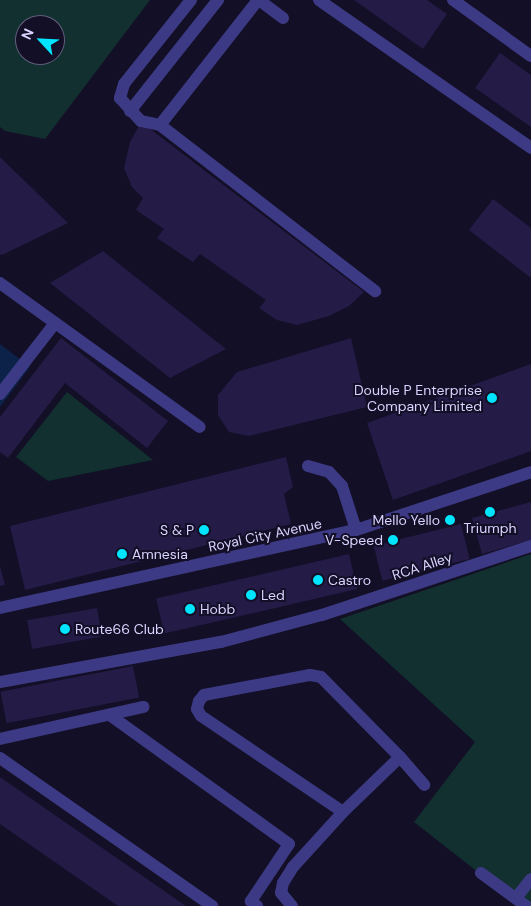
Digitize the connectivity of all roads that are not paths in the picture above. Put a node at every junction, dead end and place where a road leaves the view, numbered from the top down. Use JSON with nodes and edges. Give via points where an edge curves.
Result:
{"nodes":[{"id":1,"x":191,"y":0,"type":"edge"},
{"id":2,"x":218,"y":0,"type":"edge"},
{"id":3,"x":258,"y":0,"type":"edge"},
{"id":4,"x":319,"y":0,"type":"edge"},
{"id":5,"x":452,"y":0,"type":"edge"},
{"id":6,"x":283,"y":18,"type":"dead end"},
{"id":7,"x":531,"y":56,"type":"edge"},
{"id":8,"x":130,"y":111,"type":"junction"},
{"id":9,"x":160,"y":124,"type":"junction"},
{"id":10,"x":531,"y":148,"type":"edge"},
{"id":11,"x":0,"y":284,"type":"edge"},
{"id":12,"x":375,"y":291,"type":"dead end"},
{"id":13,"x":55,"y":323,"type":"junction"},
{"id":14,"x":0,"y":394,"type":"edge"},
{"id":15,"x":200,"y":427,"type":"dead end"},
{"id":16,"x":308,"y":466,"type":"dead end"},
{"id":17,"x":531,"y":472,"type":"edge"},
{"id":18,"x":356,"y":530,"type":"junction"},
{"id":19,"x":531,"y":546,"type":"edge"},
{"id":20,"x":0,"y":608,"type":"edge"},
{"id":21,"x":0,"y":682,"type":"edge"},
{"id":22,"x":144,"y":707,"type":"dead end"},
{"id":23,"x":111,"y":716,"type":"junction"},
{"id":24,"x":0,"y":739,"type":"edge"},
{"id":25,"x":400,"y":757,"type":"junction"},
{"id":26,"x":0,"y":758,"type":"edge"},
{"id":27,"x":424,"y":785,"type":"dead end"},
{"id":28,"x":343,"y":812,"type":"junction"},
{"id":29,"x":481,"y":873,"type":"dead end"},
{"id":30,"x":531,"y":879,"type":"edge"},
{"id":31,"x":521,"y":902,"type":"edge"},
{"id":32,"x":212,"y":906,"type":"edge"},
{"id":33,"x":257,"y":906,"type":"edge"},
{"id":34,"x":292,"y":906,"type":"edge"}],
"edges":[{"from":1,"to":8,"type":"street","via":[[124,84],[120,98]]},
{"from":2,"to":8,"type":"street"},
{"from":3,"to":6,"type":"street"},
{"from":3,"to":9,"type":"street"},
{"from":4,"to":10,"type":"street"},
{"from":5,"to":7,"type":"street"},
{"from":8,"to":9,"type":"street","via":[[141,121]]},
{"from":9,"to":12,"type":"street"},
{"from":11,"to":13,"type":"street"},
{"from":13,"to":14,"type":"street"},
{"from":13,"to":15,"type":"street"},
{"from":16,"to":18,"type":"street","via":[[329,472],[342,486]]},
{"from":17,"to":18,"type":"street","name":"Royal City Avenue"},
{"from":18,"to":20,"type":"street","name":"Royal City Avenue"},
{"from":19,"to":21,"type":"street","name":"RCA Alley","via":[[322,615],[220,642]]},
{"from":22,"to":23,"type":"street"},
{"from":23,"to":24,"type":"street"},
{"from":23,"to":33,"type":"street","via":[[289,844],[251,901]]},
{"from":25,"to":27,"type":"street"},
{"from":25,"to":28,"type":"street"},
{"from":25,"to":28,"type":"street","via":[[321,677],[310,675],[213,693],[204,695],[199,701],[197,709],[201,716]]},
{"from":26,"to":32,"type":"street"},
{"from":28,"to":34,"type":"street","via":[[283,883],[281,893]]},
{"from":29,"to":31,"type":"street"},
{"from":30,"to":31,"type":"street"}]}
